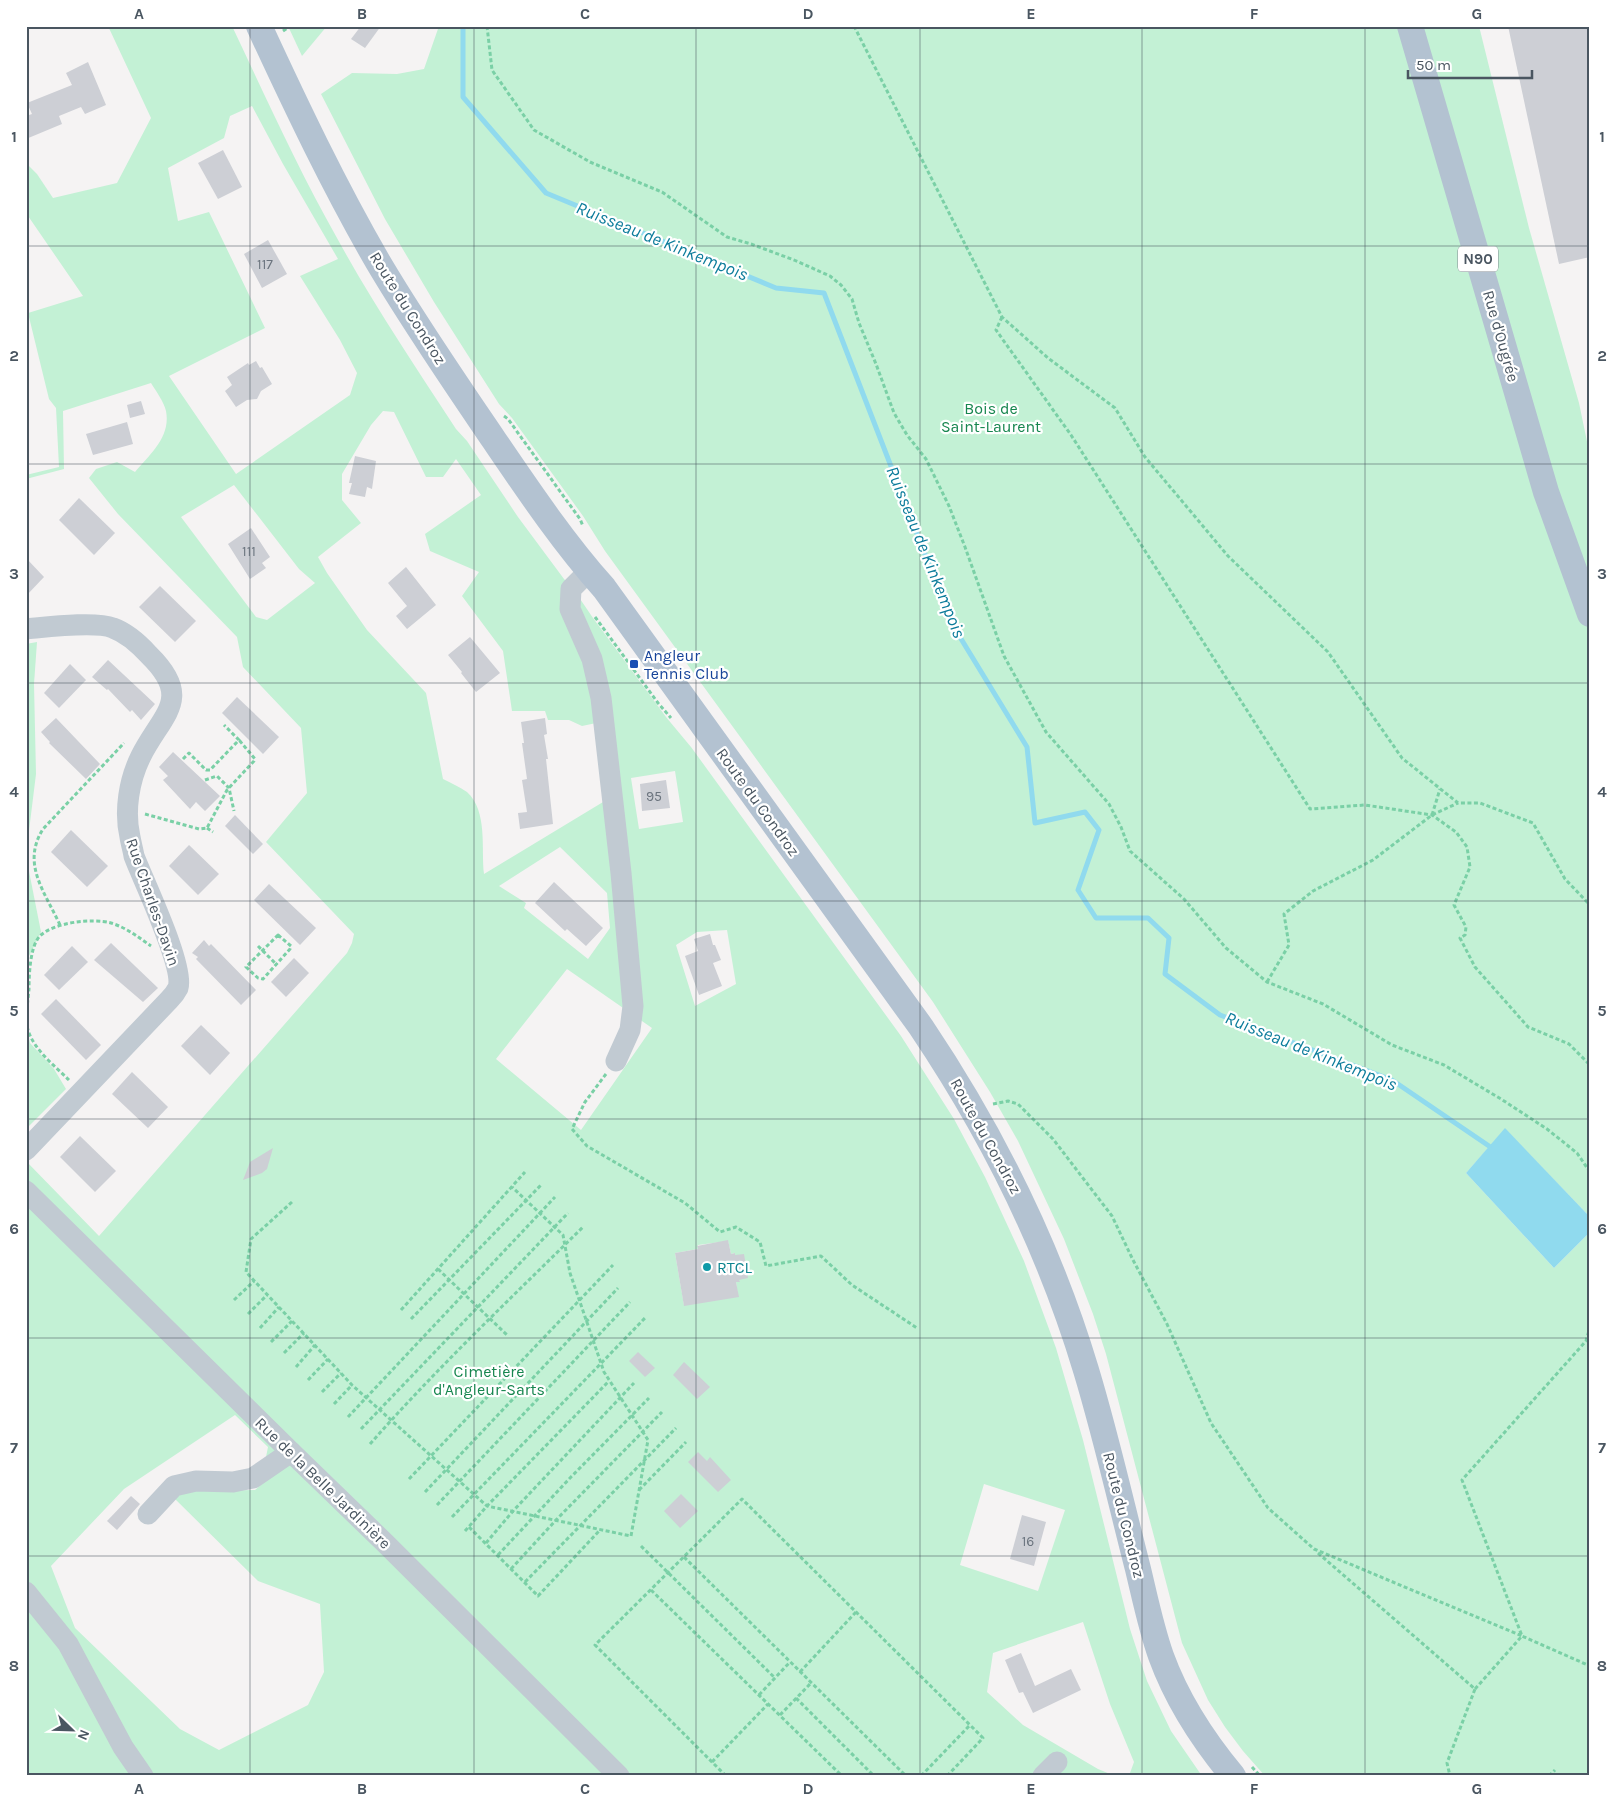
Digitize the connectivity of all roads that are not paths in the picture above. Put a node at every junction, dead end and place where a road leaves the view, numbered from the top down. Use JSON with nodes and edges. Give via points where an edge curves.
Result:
{"nodes":[{"id":1,"x":1410,"y":26,"type":"edge"},
{"id":2,"x":271,"y":29,"type":"edge"},
{"id":3,"x":589,"y":571,"type":"junction"},
{"id":4,"x":1590,"y":614,"type":"edge"},
{"id":5,"x":26,"y":629,"type":"edge"},
{"id":6,"x":616,"y":1061,"type":"road end"},
{"id":7,"x":26,"y":1150,"type":"edge"},
{"id":8,"x":26,"y":1190,"type":"edge"},
{"id":9,"x":291,"y":1452,"type":"junction"},
{"id":10,"x":148,"y":1514,"type":"dead end"},
{"id":11,"x":26,"y":1592,"type":"edge"},
{"id":12,"x":143,"y":1776,"type":"edge"},
{"id":13,"x":619,"y":1776,"type":"edge"},
{"id":14,"x":1233,"y":1776,"type":"edge"}],
"edges":[{"from":1,"to":4,"type":"main road","name":"Rue d'Ougrée","number":"N90","via":[[1546,492]]},
{"from":2,"to":3,"type":"main road","name":"Route du Condroz","via":[[322,158],[404,305],[459,390]]},
{"from":3,"to":6,"type":"street","via":[[570,589],[570,609],[592,659],[601,698],[621,874],[633,1006],[630,1030]]},
{"from":3,"to":14,"type":"main road","name":"Route du Condroz","via":[[898,994],[976,1113],[1023,1204],[1071,1321],[1162,1657],[1188,1713]]},
{"from":5,"to":7,"type":"street","name":"Rue Charles-Davin","via":[[113,627],[137,643],[167,675],[172,692],[170,710],[133,776],[127,815],[134,855],[172,951],[178,987]]},
{"from":8,"to":9,"type":"street","name":"Rue de la Belle Jardinière"},
{"from":9,"to":10,"type":"street","via":[[253,1478],[233,1482],[196,1480],[174,1486]]},
{"from":9,"to":13,"type":"street","name":"Rue de la Belle Jardinière"},
{"from":11,"to":12,"type":"street","via":[[68,1644],[123,1748]]}]}
